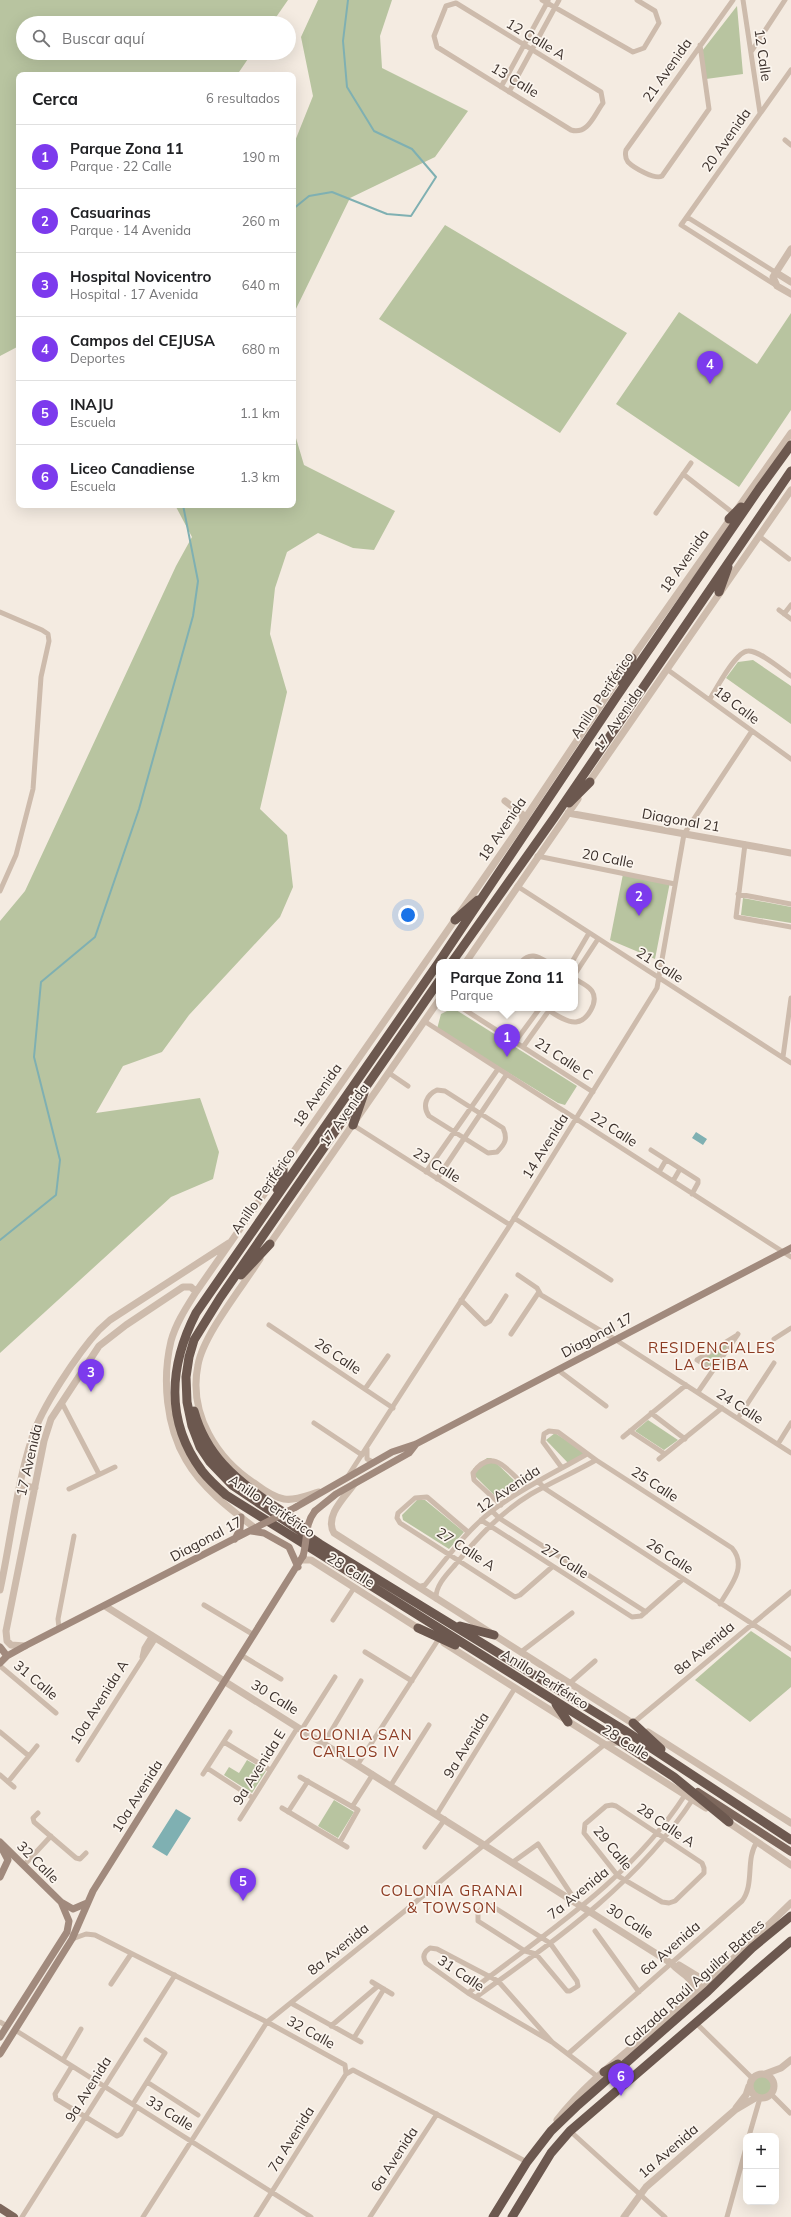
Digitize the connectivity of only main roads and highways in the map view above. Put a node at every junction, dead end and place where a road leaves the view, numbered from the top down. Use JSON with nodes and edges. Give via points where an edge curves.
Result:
{"nodes":[{"id":1,"x":791,"y":445,"type":"edge"},
{"id":2,"x":791,"y":471,"type":"edge"},
{"id":3,"x":759,"y":489,"type":"junction"},
{"id":4,"x":731,"y":516,"type":"road end"},
{"id":5,"x":734,"y":553,"type":"junction"},
{"id":6,"x":719,"y":592,"type":"road end"},
{"id":7,"x":632,"y":658,"type":"road end"},
{"id":8,"x":617,"y":696,"type":"junction"},
{"id":9,"x":590,"y":782,"type":"road end"},
{"id":10,"x":554,"y":818,"type":"junction"},
{"id":11,"x":488,"y":891,"type":"junction"},
{"id":12,"x":455,"y":920,"type":"road end"},
{"id":13,"x":441,"y":959,"type":"edge"},
{"id":14,"x":454,"y":959,"type":"edge"},
{"id":15,"x":436,"y":966,"type":"edge"},
{"id":16,"x":436,"y":985,"type":"edge"},
{"id":17,"x":369,"y":1080,"type":"junction"},
{"id":18,"x":353,"y":1125,"type":"road end"},
{"id":19,"x":283,"y":1165,"type":"road end"},
{"id":20,"x":269,"y":1208,"type":"junction"},
{"id":21,"x":270,"y":1244,"type":"road end"},
{"id":22,"x":791,"y":1248,"type":"edge"},
{"id":23,"x":220,"y":1298,"type":"junction"},
{"id":24,"x":186,"y":1376,"type":"junction"},
{"id":25,"x":416,"y":1444,"type":"junction"},
{"id":26,"x":241,"y":1517,"type":"road end"},
{"id":27,"x":255,"y":1529,"type":"junction"},
{"id":28,"x":305,"y":1530,"type":"junction"},
{"id":29,"x":235,"y":1539,"type":"junction"},
{"id":30,"x":302,"y":1558,"type":"joint"},
{"id":31,"x":298,"y":1567,"type":"junction"},
{"id":32,"x":450,"y":1624,"type":"junction"},
{"id":33,"x":418,"y":1628,"type":"road end"},
{"id":34,"x":494,"y":1635,"type":"road end"},
{"id":35,"x":0,"y":1647,"type":"edge"},
{"id":36,"x":4,"y":1657,"type":"edge"},
{"id":37,"x":492,"y":1662,"type":"junction"},
{"id":38,"x":0,"y":1664,"type":"edge"},
{"id":39,"x":553,"y":1700,"type":"junction"},
{"id":40,"x":568,"y":1722,"type":"road end"},
{"id":41,"x":633,"y":1723,"type":"road end"},
{"id":42,"x":689,"y":1774,"type":"junction"},
{"id":43,"x":674,"y":1777,"type":"junction"},
{"id":44,"x":729,"y":1822,"type":"road end"},
{"id":45,"x":791,"y":1840,"type":"edge"},
{"id":46,"x":0,"y":1842,"type":"edge"},
{"id":47,"x":0,"y":1846,"type":"edge"},
{"id":48,"x":791,"y":1852,"type":"edge"},
{"id":49,"x":0,"y":1877,"type":"edge"},
{"id":50,"x":61,"y":1902,"type":"junction"},
{"id":51,"x":87,"y":1903,"type":"junction"},
{"id":52,"x":791,"y":1916,"type":"edge"},
{"id":53,"x":791,"y":1942,"type":"edge"},
{"id":54,"x":22,"y":2003,"type":"junction"},
{"id":55,"x":15,"y":2030,"type":"junction"},
{"id":56,"x":0,"y":2037,"type":"edge"},
{"id":57,"x":0,"y":2054,"type":"edge"},
{"id":58,"x":634,"y":2056,"type":"junction"},
{"id":59,"x":601,"y":2074,"type":"road end"},
{"id":60,"x":0,"y":2208,"type":"edge"},
{"id":61,"x":14,"y":2217,"type":"edge"},
{"id":62,"x":493,"y":2217,"type":"edge"},
{"id":63,"x":512,"y":2217,"type":"edge"}],
"edges":[{"from":1,"to":3,"type":"highway","name":"Anillo Periférico"},
{"from":2,"to":5,"type":"highway","name":"Anillo Periférico"},
{"from":3,"to":4,"type":"highway"},
{"from":3,"to":8,"type":"highway","name":"Anillo Periférico"},
{"from":5,"to":6,"type":"highway"},
{"from":5,"to":10,"type":"highway","name":"Anillo Periférico"},
{"from":7,"to":8,"type":"highway"},
{"from":8,"to":11,"type":"highway","name":"Anillo Periférico"},
{"from":9,"to":10,"type":"highway"},
{"from":10,"to":14,"type":"highway","name":"Anillo Periférico"},
{"from":11,"to":12,"type":"highway"},
{"from":11,"to":13,"type":"highway","name":"Anillo Periférico"},
{"from":15,"to":20,"type":"highway","name":"Anillo Periférico"},
{"from":16,"to":17,"type":"highway","name":"Anillo Periférico"},
{"from":17,"to":18,"type":"highway"},
{"from":17,"to":23,"type":"highway","name":"Anillo Periférico"},
{"from":19,"to":20,"type":"highway","via":[[281,1181]]},
{"from":20,"to":37,"type":"highway","name":"Anillo Periférico","via":[[196,1313],[178,1356],[174,1378],[176,1402],[181,1430],[193,1457],[203,1472],[226,1495]]},
{"from":21,"to":23,"type":"highway"},
{"from":22,"to":25,"type":"main road","name":"Diagonal 17"},
{"from":23,"to":24,"type":"highway","name":"Anillo Periférico","via":[[194,1340]]},
{"from":24,"to":28,"type":"highway","via":[[197,1422],[204,1439],[220,1463],[240,1482],[292,1517]]},
{"from":24,"to":32,"type":"highway","name":"Anillo Periférico","via":[[187,1402],[200,1447],[210,1462],[232,1485],[320,1544]]},
{"from":25,"to":27,"type":"main road","name":"Diagonal 17","bridge":true,"via":[[373,1462]]},
{"from":25,"to":28,"type":"main road","name":"Diagonal 17","bridge":true,"via":[[409,1452],[324,1501],[315,1510]]},
{"from":26,"to":29,"type":"main road","via":[[240,1529]]},
{"from":27,"to":29,"type":"main road","name":"Diagonal 17"},
{"from":27,"to":31,"type":"main road","via":[[289,1547]]},
{"from":28,"to":30,"type":"main road","name":"Diagonal 17","bridge":true},
{"from":29,"to":36,"type":"main road","name":"Diagonal 17"},
{"from":30,"to":31,"type":"main road","name":"10a Avenida"},
{"from":31,"to":51,"type":"main road","name":"10a Avenida"},
{"from":32,"to":34,"type":"highway"},
{"from":32,"to":42,"type":"highway","name":"Anillo Periférico","via":[[624,1730]]},
{"from":33,"to":37,"type":"highway"},
{"from":35,"to":36,"type":"main road"},
{"from":36,"to":38,"type":"main road","name":"Diagonal 17"},
{"from":37,"to":39,"type":"highway","name":"Anillo Periférico"},
{"from":39,"to":40,"type":"highway"},
{"from":39,"to":43,"type":"highway","name":"Anillo Periférico"},
{"from":41,"to":42,"type":"highway"},
{"from":42,"to":45,"type":"highway","name":"Anillo Periférico"},
{"from":43,"to":44,"type":"highway"},
{"from":43,"to":48,"type":"main road","name":"Anillo Periférico"},
{"from":46,"to":50,"type":"main road","name":"32 Calle"},
{"from":47,"to":49,"type":"main road","via":[[8,1860]]},
{"from":50,"to":51,"type":"main road","via":[[73,1909]]},
{"from":50,"to":54,"type":"main road","name":"32 Calle","via":[[69,1921],[67,1932]]},
{"from":51,"to":55,"type":"main road","name":"10a Avenida","via":[[72,1939]]},
{"from":52,"to":58,"type":"highway","name":"Calzada Raúl Aguilar Batres","via":[[752,1948],[708,1991]]},
{"from":53,"to":63,"type":"highway","name":"Calzada Raúl Aguilar Batres","via":[[570,2131],[551,2153]]},
{"from":54,"to":55,"type":"main road"},
{"from":54,"to":56,"type":"main road"},
{"from":55,"to":57,"type":"main road","name":"10a Avenida"},
{"from":58,"to":59,"type":"highway"},
{"from":58,"to":62,"type":"highway","name":"Calzada Raúl Aguilar Batres","via":[[551,2131],[527,2162]]},
{"from":60,"to":61,"type":"main road"}]}
